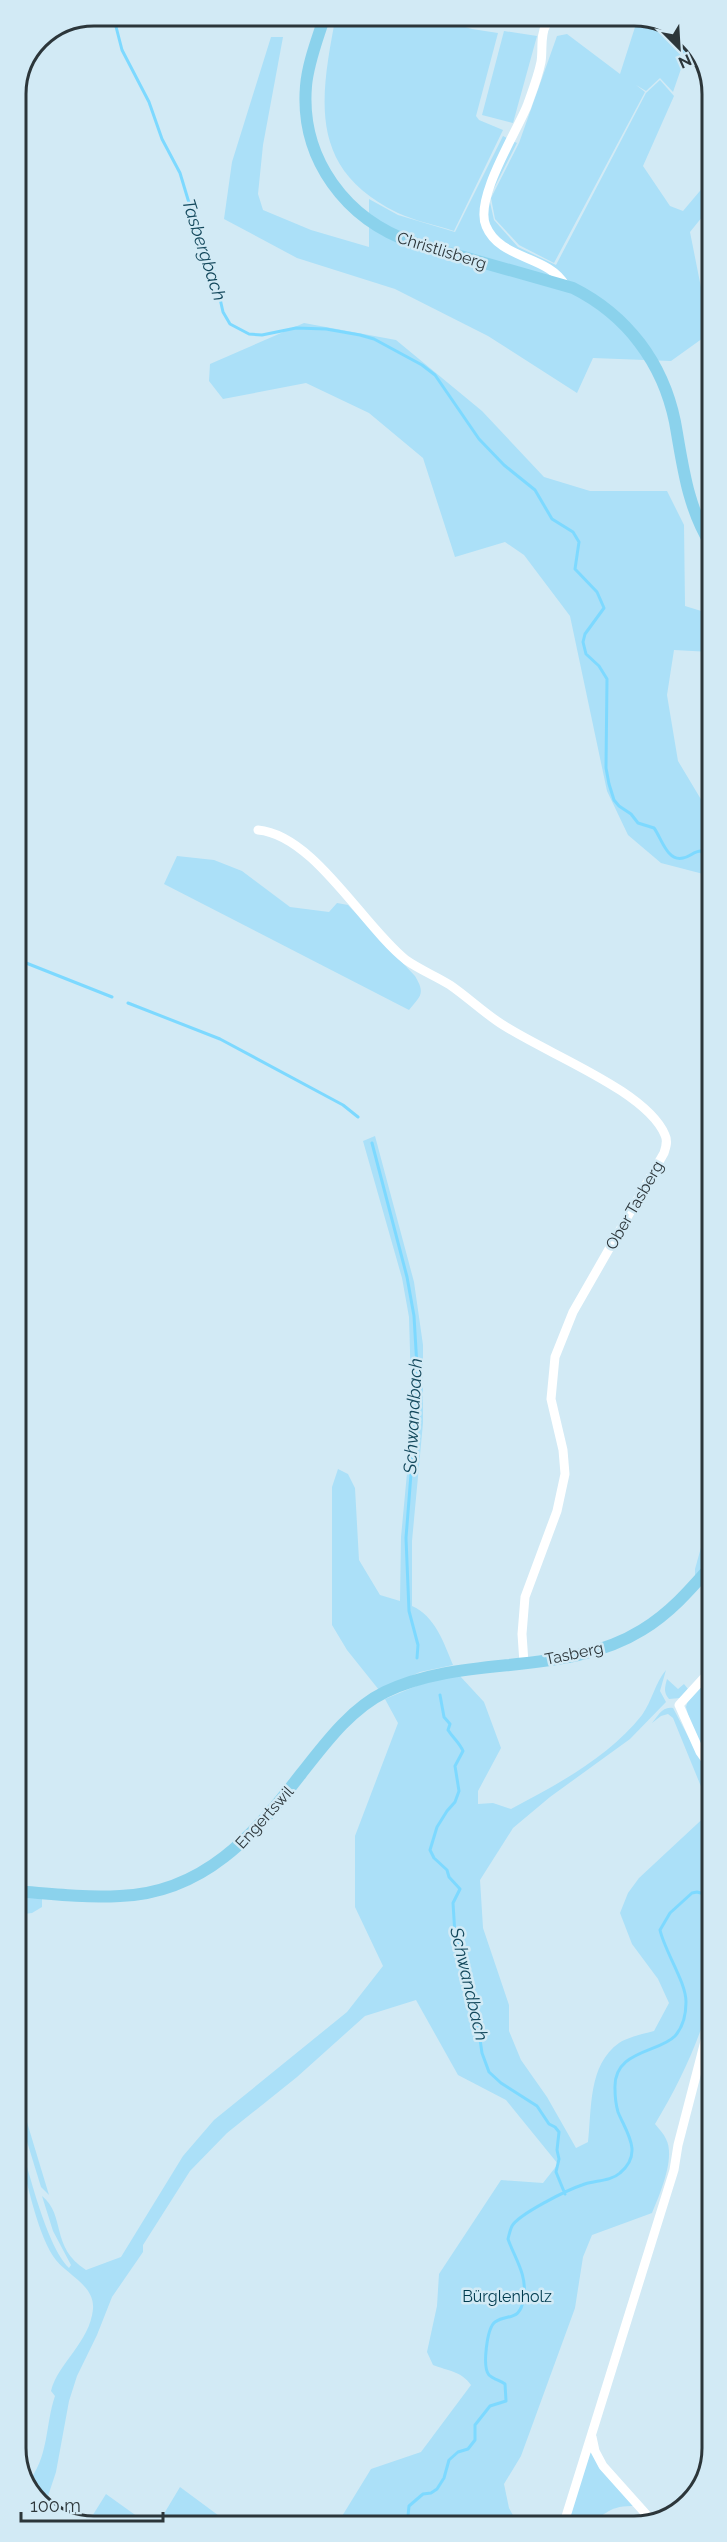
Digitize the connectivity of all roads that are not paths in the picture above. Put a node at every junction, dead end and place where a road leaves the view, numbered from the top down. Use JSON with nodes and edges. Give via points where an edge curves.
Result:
{"nodes":[{"id":1,"x":322,"y":26,"type":"edge"},
{"id":2,"x":545,"y":26,"type":"edge"},
{"id":3,"x":564,"y":285,"type":"junction"},
{"id":4,"x":702,"y":527,"type":"edge"},
{"id":5,"x":258,"y":830,"type":"dead end"},
{"id":6,"x":702,"y":1576,"type":"edge"},
{"id":7,"x":524,"y":1662,"type":"junction"},
{"id":8,"x":702,"y":1678,"type":"edge"},
{"id":9,"x":409,"y":1681,"type":"joint"},
{"id":10,"x":702,"y":1755,"type":"edge"},
{"id":11,"x":26,"y":1891,"type":"edge"},
{"id":12,"x":702,"y":2053,"type":"edge"},
{"id":13,"x":592,"y":2437,"type":"junction"},
{"id":14,"x":647,"y":2515,"type":"edge"},
{"id":15,"x":566,"y":2516,"type":"edge"}],
"edges":[{"from":1,"to":3,"type":"main road","name":"Christlisberg","via":[[308,76],[307,122],[322,167],[347,202],[398,238]]},
{"from":2,"to":3,"type":"street","name":"Christlisberg","via":[[535,82],[519,126],[491,182],[483,216],[500,244],[553,270]]},
{"from":3,"to":4,"type":"main road","name":"Christlisberg","via":[[593,299],[615,316],[635,335],[655,364],[669,399],[690,502]]},
{"from":5,"to":7,"type":"street","name":"Ober Tasberg","via":[[285,839],[309,858],[408,960],[508,1029],[616,1087],[652,1118],[667,1141],[664,1153],[573,1312],[555,1357],[551,1399],[562,1450],[564,1485],[525,1597]]},
{"from":6,"to":7,"type":"main road","name":"Tasberg","via":[[668,1612],[631,1637],[583,1654]]},
{"from":7,"to":9,"type":"main road","name":"Tasberg","via":[[455,1670]]},
{"from":8,"to":10,"type":"street","via":[[674,1704]]},
{"from":9,"to":11,"type":"main road","name":"Engertswil","via":[[375,1697],[355,1714],[331,1737],[249,1837],[221,1861],[188,1880],[123,1896]]},
{"from":12,"to":13,"type":"street","via":[[674,2170]]},
{"from":13,"to":14,"type":"street","via":[[603,2466]]},
{"from":13,"to":15,"type":"street"}]}
